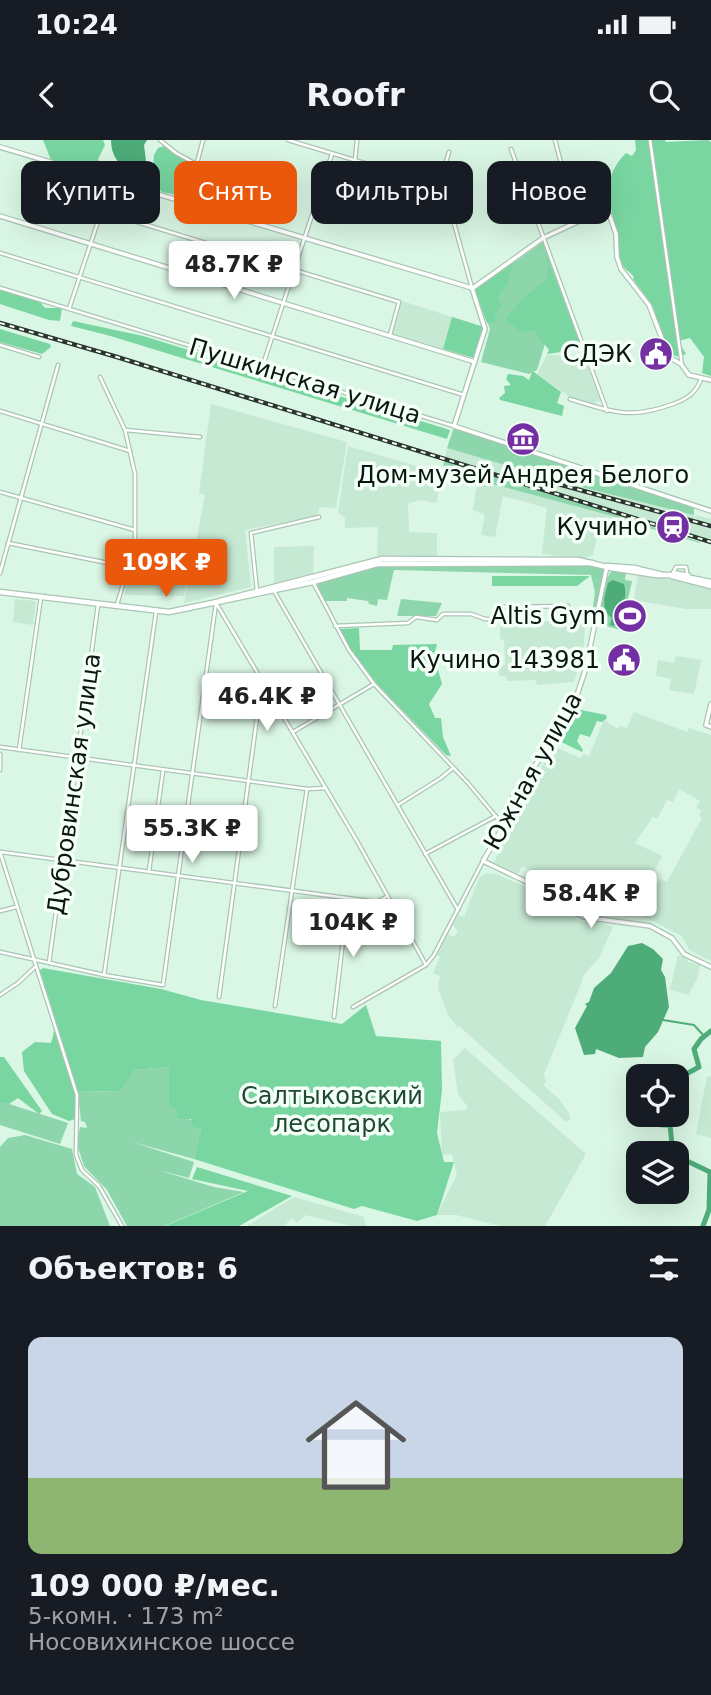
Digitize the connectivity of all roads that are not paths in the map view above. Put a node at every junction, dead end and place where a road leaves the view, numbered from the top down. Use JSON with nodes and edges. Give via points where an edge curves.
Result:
{"nodes":[{"id":1,"x":160,"y":140,"type":"edge"},
{"id":2,"x":203,"y":140,"type":"edge"},
{"id":3,"x":288,"y":140,"type":"edge"},
{"id":4,"x":357,"y":140,"type":"edge"},
{"id":5,"x":555,"y":140,"type":"edge"},
{"id":6,"x":650,"y":140,"type":"edge"},
{"id":7,"x":0,"y":147,"type":"edge"},
{"id":8,"x":511,"y":149,"type":"dead end"},
{"id":9,"x":449,"y":152,"type":"dead end"},
{"id":10,"x":332,"y":153,"type":"junction"},
{"id":11,"x":355,"y":160,"type":"junction"},
{"id":12,"x":49,"y":161,"type":"edge"},
{"id":13,"x":191,"y":161,"type":"edge"},
{"id":14,"x":197,"y":161,"type":"edge"},
{"id":15,"x":358,"y":161,"type":"edge"},
{"id":16,"x":446,"y":161,"type":"edge"},
{"id":17,"x":560,"y":161,"type":"edge"},
{"id":18,"x":0,"y":216,"type":"edge"},
{"id":19,"x":611,"y":220,"type":"edge"},
{"id":20,"x":97,"y":224,"type":"edge"},
{"id":21,"x":144,"y":224,"type":"edge"},
{"id":22,"x":262,"y":224,"type":"edge"},
{"id":23,"x":454,"y":224,"type":"edge"},
{"id":24,"x":570,"y":224,"type":"edge"},
{"id":25,"x":304,"y":237,"type":"junction"},
{"id":26,"x":543,"y":238,"type":"junction"},
{"id":27,"x":90,"y":244,"type":"junction"},
{"id":28,"x":0,"y":253,"type":"edge"},
{"id":29,"x":294,"y":270,"type":"junction"},
{"id":30,"x":79,"y":278,"type":"junction"},
{"id":31,"x":0,"y":288,"type":"edge"},
{"id":32,"x":472,"y":288,"type":"junction"},
{"id":33,"x":283,"y":303,"type":"junction"},
{"id":34,"x":69,"y":309,"type":"junction"},
{"id":35,"x":272,"y":336,"type":"junction"},
{"id":36,"x":390,"y":336,"type":"junction"},
{"id":37,"x":0,"y":345,"type":"edge"},
{"id":38,"x":39,"y":357,"type":"dead end"},
{"id":39,"x":475,"y":362,"type":"junction"},
{"id":40,"x":58,"y":365,"type":"dead end"},
{"id":41,"x":682,"y":365,"type":"junction"},
{"id":42,"x":262,"y":368,"type":"junction"},
{"id":43,"x":100,"y":377,"type":"dead end"},
{"id":44,"x":701,"y":379,"type":"junction"},
{"id":45,"x":711,"y":380,"type":"edge"},
{"id":46,"x":464,"y":395,"type":"junction"},
{"id":47,"x":570,"y":399,"type":"dead end"},
{"id":48,"x":0,"y":411,"type":"edge"},
{"id":49,"x":607,"y":411,"type":"junction"},
{"id":50,"x":41,"y":424,"type":"junction"},
{"id":51,"x":454,"y":426,"type":"junction"},
{"id":52,"x":125,"y":430,"type":"junction"},
{"id":53,"x":200,"y":437,"type":"dead end"},
{"id":54,"x":130,"y":451,"type":"junction"},
{"id":55,"x":0,"y":492,"type":"edge"},
{"id":56,"x":21,"y":498,"type":"junction"},
{"id":57,"x":711,"y":511,"type":"edge"},
{"id":58,"x":320,"y":517,"type":"dead end"},
{"id":59,"x":136,"y":531,"type":"junction"},
{"id":60,"x":8,"y":543,"type":"junction"},
{"id":61,"x":508,"y":561,"type":"junction"},
{"id":62,"x":128,"y":566,"type":"junction"},
{"id":63,"x":607,"y":566,"type":"junction"},
{"id":64,"x":0,"y":573,"type":"edge"},
{"id":65,"x":672,"y":574,"type":"junction"},
{"id":66,"x":689,"y":576,"type":"junction"},
{"id":67,"x":313,"y":582,"type":"junction"},
{"id":68,"x":711,"y":584,"type":"edge"},
{"id":69,"x":257,"y":591,"type":"junction"},
{"id":70,"x":274,"y":591,"type":"junction"},
{"id":71,"x":0,"y":592,"type":"edge"},
{"id":72,"x":41,"y":597,"type":"junction"},
{"id":73,"x":216,"y":603,"type":"junction"},
{"id":74,"x":98,"y":605,"type":"junction"},
{"id":75,"x":116,"y":607,"type":"junction"},
{"id":76,"x":156,"y":612,"type":"junction"},
{"id":77,"x":597,"y":617,"type":"junction"},
{"id":78,"x":335,"y":626,"type":"junction"},
{"id":79,"x":262,"y":681,"type":"junction"},
{"id":80,"x":374,"y":684,"type":"junction"},
{"id":81,"x":711,"y":704,"type":"edge"},
{"id":82,"x":339,"y":705,"type":"junction"},
{"id":83,"x":709,"y":726,"type":"edge"},
{"id":84,"x":293,"y":732,"type":"junction"},
{"id":85,"x":0,"y":747,"type":"edge"},
{"id":86,"x":19,"y":750,"type":"junction"},
{"id":87,"x":0,"y":754,"type":"edge"},
{"id":88,"x":77,"y":758,"type":"junction"},
{"id":89,"x":135,"y":766,"type":"junction"},
{"id":90,"x":453,"y":768,"type":"junction"},
{"id":91,"x":163,"y":769,"type":"junction"},
{"id":92,"x":0,"y":770,"type":"edge"},
{"id":93,"x":192,"y":774,"type":"junction"},
{"id":94,"x":249,"y":781,"type":"junction"},
{"id":95,"x":326,"y":788,"type":"junction"},
{"id":96,"x":307,"y":789,"type":"junction"},
{"id":97,"x":397,"y":806,"type":"junction"},
{"id":98,"x":496,"y":816,"type":"junction"},
{"id":99,"x":503,"y":825,"type":"junction"},
{"id":100,"x":0,"y":852,"type":"edge"},
{"id":101,"x":425,"y":854,"type":"junction"},
{"id":102,"x":63,"y":860,"type":"junction"},
{"id":103,"x":483,"y":861,"type":"junction"},
{"id":104,"x":121,"y":868,"type":"junction"},
{"id":105,"x":149,"y":872,"type":"junction"},
{"id":106,"x":178,"y":875,"type":"junction"},
{"id":107,"x":235,"y":883,"type":"junction"},
{"id":108,"x":291,"y":890,"type":"junction"},
{"id":109,"x":388,"y":897,"type":"junction"},
{"id":110,"x":348,"y":898,"type":"junction"},
{"id":111,"x":16,"y":907,"type":"junction"},
{"id":112,"x":458,"y":910,"type":"junction"},
{"id":113,"x":0,"y":911,"type":"edge"},
{"id":114,"x":0,"y":952,"type":"edge"},
{"id":115,"x":33,"y":959,"type":"junction"},
{"id":116,"x":50,"y":963,"type":"junction"},
{"id":117,"x":426,"y":965,"type":"junction"},
{"id":118,"x":36,"y":967,"type":"junction"},
{"id":119,"x":711,"y":967,"type":"edge"},
{"id":120,"x":104,"y":975,"type":"junction"},
{"id":121,"x":0,"y":995,"type":"edge"},
{"id":122,"x":219,"y":997,"type":"dead end"},
{"id":123,"x":275,"y":1006,"type":"dead end"},
{"id":124,"x":353,"y":1007,"type":"dead end"},
{"id":125,"x":334,"y":1017,"type":"dead end"},
{"id":126,"x":122,"y":1226,"type":"edge"}],
"edges":[{"from":1,"to":13,"type":"street"},
{"from":2,"to":14,"type":"street"},
{"from":3,"to":10,"type":"street"},
{"from":4,"to":11,"type":"street"},
{"from":5,"to":17,"type":"street"},
{"from":6,"to":41,"type":"street"},
{"from":7,"to":12,"type":"street"},
{"from":8,"to":26,"type":"street"},
{"from":9,"to":16,"type":"street"},
{"from":10,"to":11,"type":"street"},
{"from":10,"to":25,"type":"street"},
{"from":11,"to":15,"type":"street"},
{"from":18,"to":27,"type":"street"},
{"from":19,"to":41,"type":"street","via":[[621,269],[649,305],[669,357]]},
{"from":20,"to":27,"type":"street"},
{"from":21,"to":29,"type":"street"},
{"from":22,"to":25,"type":"street"},
{"from":23,"to":32,"type":"street"},
{"from":24,"to":26,"type":"street"},
{"from":25,"to":29,"type":"street"},
{"from":25,"to":32,"type":"street"},
{"from":26,"to":32,"type":"street"},
{"from":26,"to":49,"type":"street"},
{"from":27,"to":30,"type":"street"},
{"from":27,"to":33,"type":"street"},
{"from":28,"to":30,"type":"street"},
{"from":29,"to":33,"type":"street"},
{"from":29,"to":36,"type":"street","via":[[399,302]]},
{"from":30,"to":34,"type":"street"},
{"from":30,"to":35,"type":"street"},
{"from":31,"to":34,"type":"street","name":"Пушкинская улица"},
{"from":32,"to":39,"type":"street","via":[[485,326]]},
{"from":33,"to":35,"type":"street"},
{"from":33,"to":36,"type":"street"},
{"from":34,"to":42,"type":"street","name":"Пушкинская улица"},
{"from":35,"to":42,"type":"street"},
{"from":35,"to":46,"type":"street"},
{"from":36,"to":39,"type":"street"},
{"from":37,"to":38,"type":"street"},
{"from":39,"to":46,"type":"street"},
{"from":40,"to":50,"type":"street"},
{"from":41,"to":44,"type":"street","via":[[686,373]]},
{"from":42,"to":51,"type":"street","name":"Пушкинская улица"},
{"from":43,"to":52,"type":"street"},
{"from":44,"to":45,"type":"street"},
{"from":44,"to":49,"type":"street","via":[[688,398],[654,411],[634,415]]},
{"from":46,"to":51,"type":"street"},
{"from":47,"to":49,"type":"street"},
{"from":48,"to":50,"type":"street"},
{"from":50,"to":54,"type":"street"},
{"from":50,"to":56,"type":"street"},
{"from":51,"to":57,"type":"street","name":"Пушкинская улица"},
{"from":52,"to":53,"type":"street"},
{"from":52,"to":54,"type":"street"},
{"from":54,"to":59,"type":"street"},
{"from":55,"to":56,"type":"street"},
{"from":56,"to":59,"type":"street"},
{"from":56,"to":60,"type":"street"},
{"from":58,"to":69,"type":"street","via":[[251,533]]},
{"from":59,"to":62,"type":"street"},
{"from":60,"to":62,"type":"street"},
{"from":60,"to":64,"type":"street"},
{"from":61,"to":63,"type":"main road"},
{"from":61,"to":67,"type":"main road","via":[[382,563]]},
{"from":61,"to":69,"type":"main road","via":[[382,559]]},
{"from":62,"to":75,"type":"street"},
{"from":63,"to":65,"type":"main road"},
{"from":63,"to":77,"type":"street","name":"Южная улица"},
{"from":65,"to":66,"type":"main road"},
{"from":65,"to":66,"type":"street","via":[[678,565],[686,567]]},
{"from":65,"to":68,"type":"main road"},
{"from":66,"to":68,"type":"main road"},
{"from":67,"to":70,"type":"main road"},
{"from":67,"to":78,"type":"street"},
{"from":69,"to":73,"type":"main road"},
{"from":70,"to":73,"type":"main road"},
{"from":70,"to":82,"type":"street"},
{"from":71,"to":72,"type":"main road"},
{"from":72,"to":74,"type":"main road"},
{"from":72,"to":86,"type":"street"},
{"from":73,"to":76,"type":"main road"},
{"from":73,"to":79,"type":"street"},
{"from":73,"to":93,"type":"street"},
{"from":74,"to":75,"type":"main road"},
{"from":74,"to":88,"type":"street","name":"Дубровинская улица"},
{"from":75,"to":76,"type":"main road"},
{"from":76,"to":89,"type":"street"},
{"from":77,"to":78,"type":"street","via":[[569,616],[568,606],[500,607],[497,618],[443,614],[437,620],[416,617],[408,623]]},
{"from":77,"to":99,"type":"street","name":"Южная улица","via":[[576,698],[513,796]]},
{"from":78,"to":80,"type":"street"},
{"from":79,"to":84,"type":"street"},
{"from":79,"to":94,"type":"street"},
{"from":80,"to":82,"type":"street"},
{"from":80,"to":90,"type":"street"},
{"from":81,"to":83,"type":"street"},
{"from":82,"to":84,"type":"street"},
{"from":82,"to":97,"type":"street"},
{"from":84,"to":95,"type":"street"},
{"from":85,"to":86,"type":"street"},
{"from":86,"to":88,"type":"street"},
{"from":87,"to":92,"type":"street"},
{"from":88,"to":89,"type":"street"},
{"from":88,"to":102,"type":"street","name":"Дубровинская улица"},
{"from":89,"to":91,"type":"street"},
{"from":89,"to":104,"type":"street"},
{"from":90,"to":97,"type":"street"},
{"from":90,"to":98,"type":"street"},
{"from":91,"to":93,"type":"street"},
{"from":91,"to":105,"type":"street"},
{"from":93,"to":94,"type":"street"},
{"from":93,"to":106,"type":"street"},
{"from":94,"to":96,"type":"street"},
{"from":94,"to":107,"type":"street"},
{"from":95,"to":96,"type":"street"},
{"from":95,"to":109,"type":"street"},
{"from":96,"to":108,"type":"street"},
{"from":97,"to":101,"type":"street"},
{"from":98,"to":99,"type":"street"},
{"from":98,"to":101,"type":"street"},
{"from":99,"to":103,"type":"street","name":"Южная улица"},
{"from":100,"to":102,"type":"street"},
{"from":100,"to":111,"type":"street"},
{"from":101,"to":112,"type":"street"},
{"from":102,"to":104,"type":"street"},
{"from":102,"to":116,"type":"street","name":"Дубровинская улица"},
{"from":103,"to":112,"type":"street","name":"Южная улица"},
{"from":103,"to":119,"type":"street","via":[[550,893],[554,903],[584,917],[650,926],[673,938],[684,954]]},
{"from":104,"to":105,"type":"street"},
{"from":104,"to":120,"type":"street"},
{"from":105,"to":106,"type":"street"},
{"from":106,"to":107,"type":"street"},
{"from":106,"to":120,"type":"street","via":[[163,985]]},
{"from":107,"to":108,"type":"street"},
{"from":107,"to":122,"type":"street"},
{"from":108,"to":110,"type":"street"},
{"from":108,"to":123,"type":"street"},
{"from":109,"to":110,"type":"street","via":[[379,902]]},
{"from":109,"to":117,"type":"street"},
{"from":110,"to":125,"type":"street"},
{"from":111,"to":113,"type":"street"},
{"from":111,"to":115,"type":"street"},
{"from":112,"to":117,"type":"street","name":"Южная улица"},
{"from":114,"to":115,"type":"street"},
{"from":115,"to":116,"type":"street"},
{"from":115,"to":118,"type":"street"},
{"from":116,"to":120,"type":"street"},
{"from":117,"to":124,"type":"street"},
{"from":118,"to":121,"type":"street"},
{"from":118,"to":126,"type":"street","via":[[77,1095],[77,1159]]}]}
